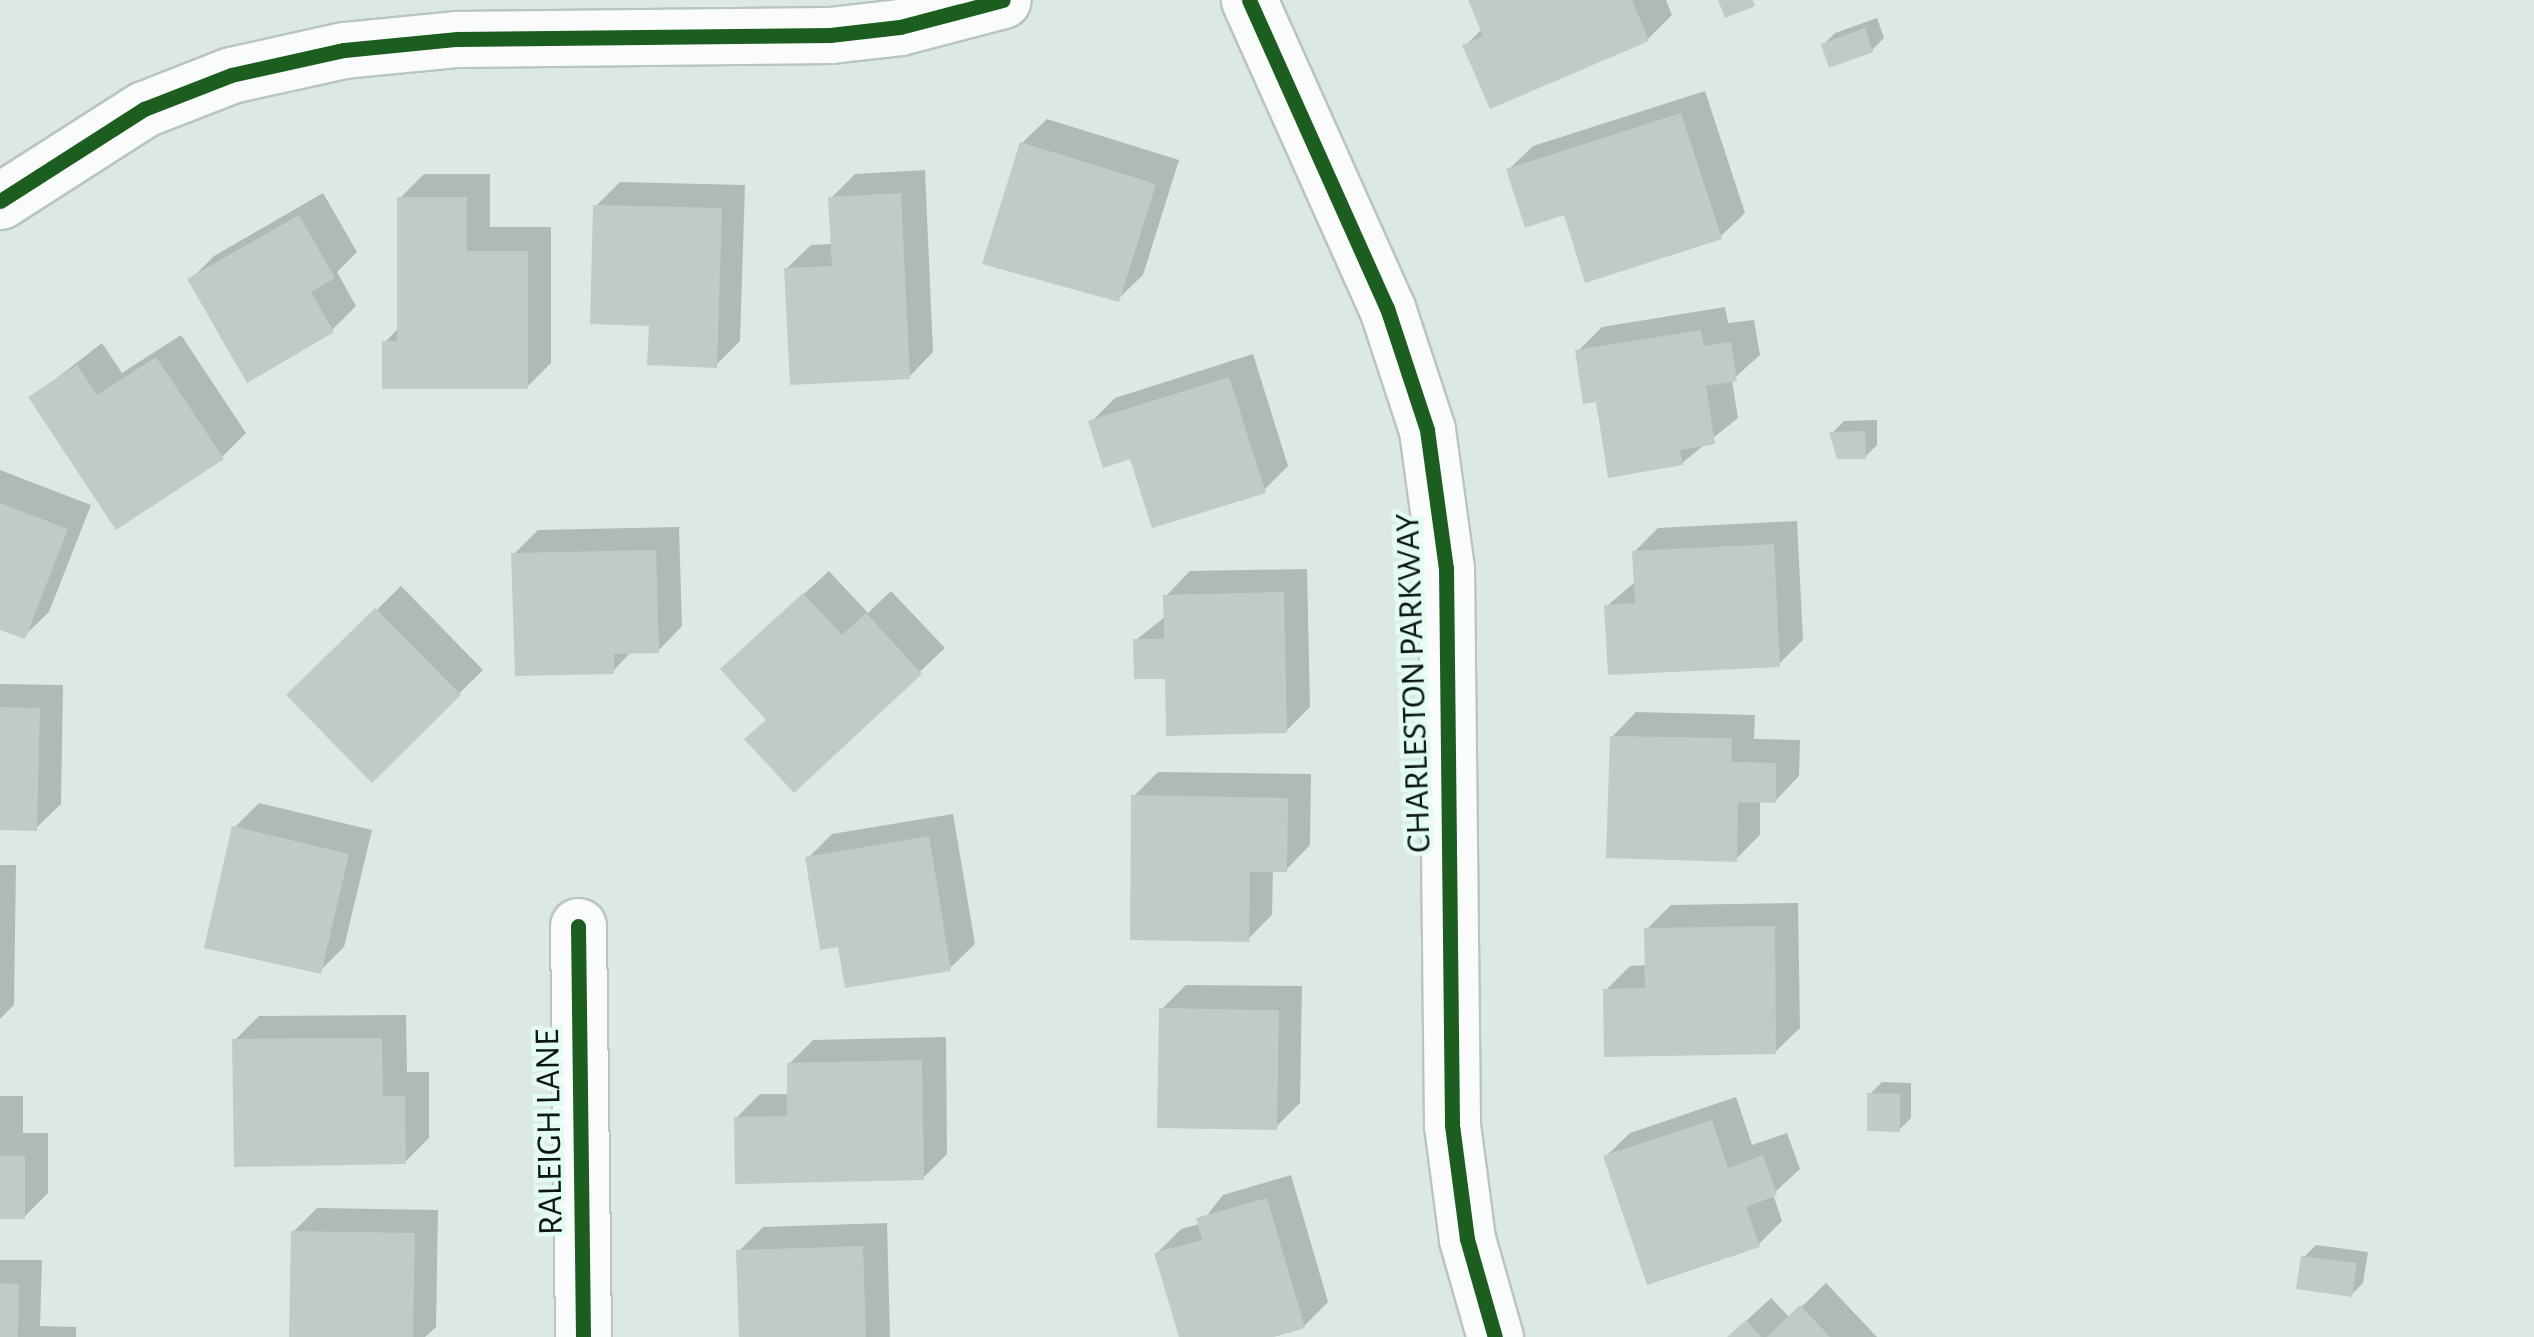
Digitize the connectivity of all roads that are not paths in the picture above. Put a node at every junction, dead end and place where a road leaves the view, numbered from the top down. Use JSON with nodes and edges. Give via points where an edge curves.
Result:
{"nodes":[{"id":1,"x":1003,"y":0,"type":"edge"},
{"id":2,"x":1249,"y":0,"type":"edge"},
{"id":3,"x":0,"y":201,"type":"edge"},
{"id":4,"x":578,"y":926,"type":"dead end"},
{"id":5,"x":582,"y":1337,"type":"edge"},
{"id":6,"x":1495,"y":1337,"type":"edge"}],
"edges":[{"from":1,"to":3,"type":"street","via":[[900,27],[830,35],[456,38],[344,50],[231,75],[144,108]]},
{"from":2,"to":6,"type":"street","name":"CHARLESTON PARKWAY","via":[[1387,308],[1427,430],[1446,568],[1452,1126],[1467,1239]]},
{"from":4,"to":5,"type":"street","name":"RALEIGH LANE"}]}
